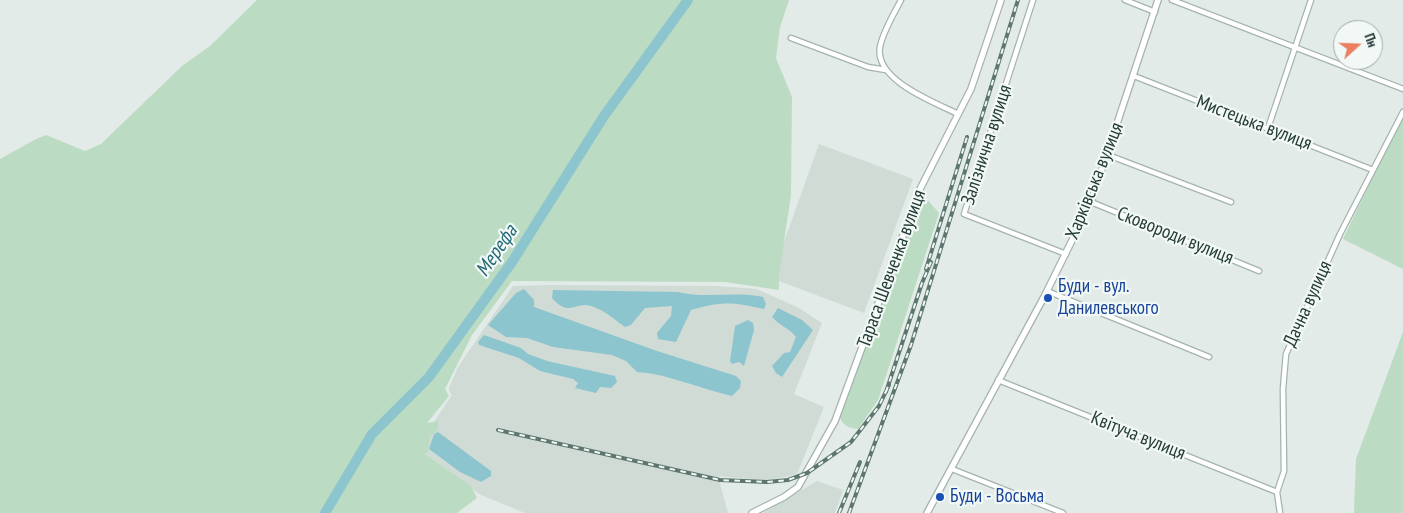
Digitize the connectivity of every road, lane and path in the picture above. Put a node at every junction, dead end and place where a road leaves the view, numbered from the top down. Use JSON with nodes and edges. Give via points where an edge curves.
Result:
{"nodes":[{"id":1,"x":901,"y":0,"type":"edge"},
{"id":2,"x":1001,"y":0,"type":"edge"},
{"id":3,"x":1033,"y":0,"type":"edge"},
{"id":4,"x":1125,"y":0,"type":"edge"},
{"id":5,"x":1158,"y":0,"type":"edge"},
{"id":6,"x":1172,"y":0,"type":"edge"},
{"id":7,"x":1311,"y":0,"type":"edge"},
{"id":8,"x":1155,"y":12,"type":"junction"},
{"id":9,"x":791,"y":38,"type":"dead end"},
{"id":10,"x":1296,"y":46,"type":"junction"},
{"id":11,"x":886,"y":70,"type":"junction"},
{"id":12,"x":1134,"y":76,"type":"junction"},
{"id":13,"x":1403,"y":89,"type":"edge"},
{"id":14,"x":1403,"y":112,"type":"edge"},
{"id":15,"x":958,"y":114,"type":"junction"},
{"id":16,"x":1268,"y":128,"type":"junction"},
{"id":17,"x":1108,"y":156,"type":"junction"},
{"id":18,"x":1373,"y":170,"type":"junction"},
{"id":19,"x":1091,"y":202,"type":"junction"},
{"id":20,"x":1231,"y":202,"type":"dead end"},
{"id":21,"x":1066,"y":254,"type":"junction"},
{"id":22,"x":1259,"y":271,"type":"dead end"},
{"id":23,"x":1046,"y":291,"type":"junction"},
{"id":24,"x":1209,"y":357,"type":"dead end"},
{"id":25,"x":998,"y":380,"type":"junction"},
{"id":26,"x":952,"y":470,"type":"junction"},
{"id":27,"x":1277,"y":492,"type":"junction"},
{"id":28,"x":752,"y":513,"type":"edge"},
{"id":29,"x":927,"y":513,"type":"edge"},
{"id":30,"x":1063,"y":513,"type":"edge"},
{"id":31,"x":1280,"y":513,"type":"edge"}],
"edges":[{"from":1,"to":11,"type":"street","via":[[880,46],[880,59]]},
{"from":2,"to":15,"type":"street","name":"Тараса Шевченка вулиця","via":[[971,89]]},
{"from":3,"to":21,"type":"street","name":"Залізнична вулиця","via":[[964,214]]},
{"from":4,"to":8,"type":"street"},
{"from":5,"to":8,"type":"street","name":"Харківська вулиця"},
{"from":6,"to":10,"type":"street"},
{"from":7,"to":10,"type":"street"},
{"from":8,"to":12,"type":"street","name":"Харківська вулиця"},
{"from":9,"to":11,"type":"street","via":[[868,67]]},
{"from":10,"to":13,"type":"street"},
{"from":10,"to":16,"type":"street"},
{"from":11,"to":15,"type":"street","via":[[901,85]]},
{"from":12,"to":16,"type":"street","name":"Мистецька вулиця"},
{"from":12,"to":17,"type":"street","name":"Харківська вулиця"},
{"from":14,"to":18,"type":"street","name":"Дачна вулиця"},
{"from":15,"to":28,"type":"street","name":"Тараса Шевченка вулиця","via":[[920,189],[835,420],[798,487]]},
{"from":16,"to":18,"type":"street","name":"Мистецька вулиця"},
{"from":17,"to":19,"type":"street","name":"Харківська вулиця"},
{"from":17,"to":20,"type":"street"},
{"from":18,"to":27,"type":"street","name":"Дачна вулиця","via":[[1311,294],[1286,354],[1284,471]]},
{"from":19,"to":21,"type":"street","name":"Харківська вулиця"},
{"from":19,"to":22,"type":"street","name":"Сковороди вулиця"},
{"from":21,"to":23,"type":"street","name":"Харківська вулиця"},
{"from":23,"to":24,"type":"street"},
{"from":23,"to":25,"type":"street","name":"Харківська вулиця"},
{"from":25,"to":26,"type":"street","name":"Харківська вулиця"},
{"from":25,"to":27,"type":"street","name":"Квітуча вулиця"},
{"from":26,"to":29,"type":"street","name":"Харківська вулиця"},
{"from":26,"to":30,"type":"street"},
{"from":27,"to":31,"type":"street","name":"Дачна вулиця"}]}
